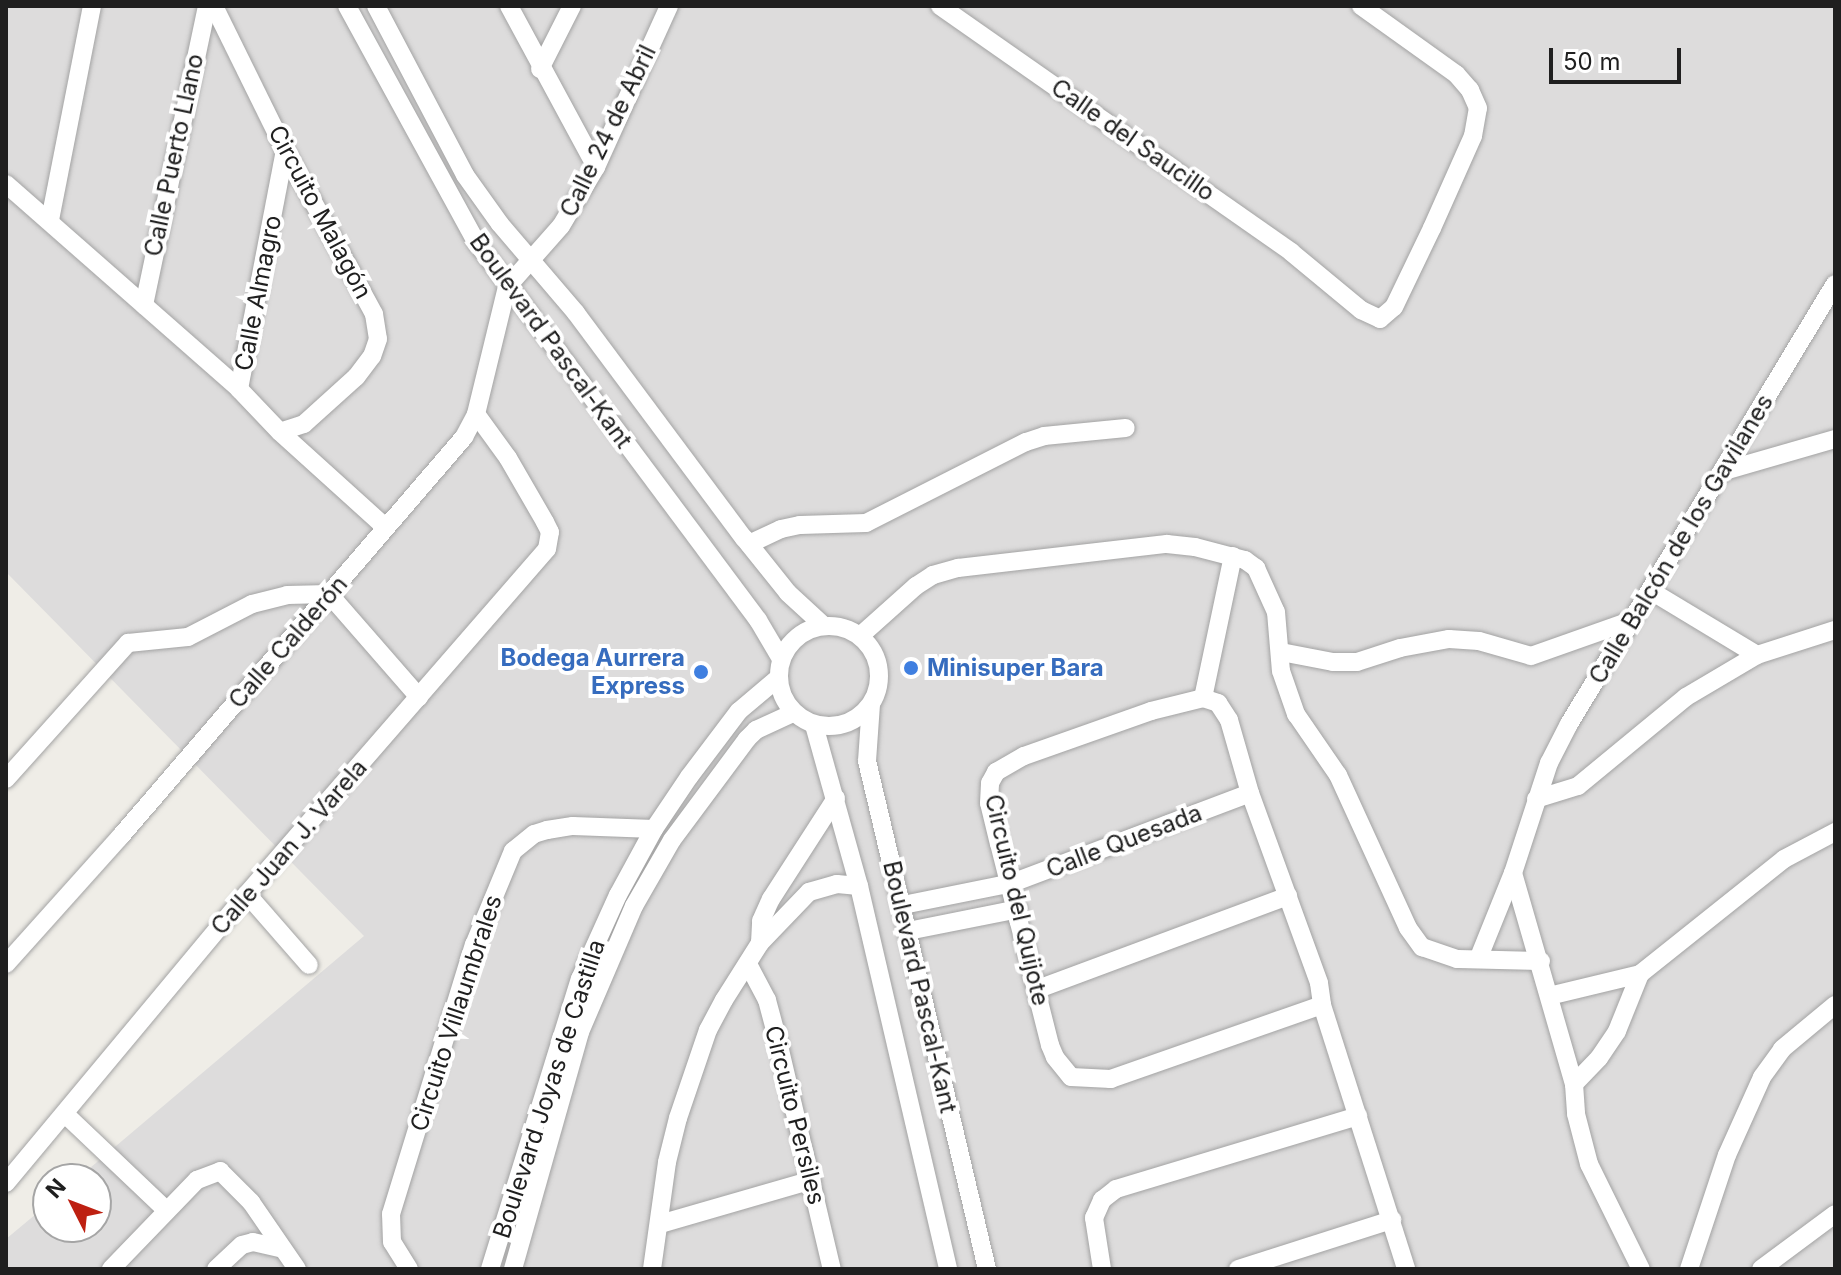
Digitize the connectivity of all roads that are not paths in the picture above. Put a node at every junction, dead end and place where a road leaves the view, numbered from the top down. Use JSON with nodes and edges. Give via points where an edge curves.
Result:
{"nodes":[{"id":1,"x":92,"y":6,"type":"edge"},
{"id":2,"x":207,"y":6,"type":"edge"},
{"id":3,"x":214,"y":6,"type":"edge"},
{"id":4,"x":347,"y":6,"type":"edge"},
{"id":5,"x":376,"y":6,"type":"edge"},
{"id":6,"x":509,"y":6,"type":"edge"},
{"id":7,"x":572,"y":6,"type":"edge"},
{"id":8,"x":669,"y":6,"type":"edge"},
{"id":9,"x":940,"y":6,"type":"edge"},
{"id":10,"x":1361,"y":6,"type":"edge"},
{"id":11,"x":540,"y":69,"type":"junction"},
{"id":12,"x":285,"y":150,"type":"junction"},
{"id":13,"x":596,"y":167,"type":"junction"},
{"id":14,"x":6,"y":184,"type":"edge"},
{"id":15,"x":50,"y":220,"type":"junction"},
{"id":16,"x":532,"y":260,"type":"junction"},
{"id":17,"x":1835,"y":284,"type":"edge"},
{"id":18,"x":507,"y":287,"type":"junction"},
{"id":19,"x":144,"y":305,"type":"junction"},
{"id":20,"x":239,"y":389,"type":"junction"},
{"id":21,"x":476,"y":414,"type":"junction"},
{"id":22,"x":1126,"y":428,"type":"dead end"},
{"id":23,"x":280,"y":432,"type":"junction"},
{"id":24,"x":1835,"y":439,"type":"edge"},
{"id":25,"x":1724,"y":471,"type":"junction"},
{"id":26,"x":385,"y":527,"type":"junction"},
{"id":27,"x":749,"y":544,"type":"junction"},
{"id":28,"x":1233,"y":556,"type":"junction"},
{"id":29,"x":1651,"y":591,"type":"junction"},
{"id":30,"x":329,"y":594,"type":"junction"},
{"id":31,"x":1630,"y":621,"type":"junction"},
{"id":32,"x":824,"y":626,"type":"junction"},
{"id":33,"x":1835,"y":630,"type":"edge"},
{"id":34,"x":860,"y":636,"type":"junction"},
{"id":35,"x":1281,"y":652,"type":"junction"},
{"id":36,"x":1757,"y":655,"type":"junction"},
{"id":37,"x":779,"y":668,"type":"junction"},
{"id":38,"x":419,"y":697,"type":"junction"},
{"id":39,"x":1203,"y":698,"type":"junction"},
{"id":40,"x":871,"y":704,"type":"junction"},
{"id":41,"x":793,"y":713,"type":"junction"},
{"id":42,"x":814,"y":725,"type":"junction"},
{"id":43,"x":6,"y":779,"type":"edge"},
{"id":44,"x":1250,"y":793,"type":"junction"},
{"id":45,"x":836,"y":798,"type":"junction"},
{"id":46,"x":1536,"y":799,"type":"junction"},
{"id":47,"x":654,"y":829,"type":"junction"},
{"id":48,"x":1835,"y":832,"type":"edge"},
{"id":49,"x":1513,"y":873,"type":"junction"},
{"id":50,"x":1012,"y":883,"type":"junction"},
{"id":51,"x":859,"y":886,"type":"junction"},
{"id":52,"x":247,"y":894,"type":"junction"},
{"id":53,"x":1288,"y":896,"type":"junction"},
{"id":54,"x":903,"y":905,"type":"junction"},
{"id":55,"x":1018,"y":909,"type":"junction"},
{"id":56,"x":908,"y":931,"type":"junction"},
{"id":57,"x":760,"y":943,"type":"junction"},
{"id":58,"x":1479,"y":957,"type":"junction"},
{"id":59,"x":1541,"y":961,"type":"junction"},
{"id":60,"x":6,"y":964,"type":"edge"},
{"id":61,"x":748,"y":964,"type":"junction"},
{"id":62,"x":309,"y":965,"type":"dead end"},
{"id":63,"x":1640,"y":974,"type":"junction"},
{"id":64,"x":1038,"y":989,"type":"junction"},
{"id":65,"x":1549,"y":996,"type":"junction"},
{"id":66,"x":1322,"y":1005,"type":"junction"},
{"id":67,"x":1835,"y":1005,"type":"edge"},
{"id":68,"x":929,"y":1035,"type":"junction"},
{"id":69,"x":895,"y":1043,"type":"junction"},
{"id":70,"x":1574,"y":1084,"type":"junction"},
{"id":71,"x":65,"y":1114,"type":"junction"},
{"id":72,"x":1358,"y":1116,"type":"junction"},
{"id":73,"x":812,"y":1180,"type":"junction"},
{"id":74,"x":6,"y":1183,"type":"edge"},
{"id":75,"x":166,"y":1210,"type":"junction"},
{"id":76,"x":1835,"y":1214,"type":"edge"},
{"id":77,"x":1392,"y":1220,"type":"junction"},
{"id":78,"x":660,"y":1224,"type":"junction"},
{"id":79,"x":280,"y":1248,"type":"junction"},
{"id":80,"x":111,"y":1269,"type":"edge"},
{"id":81,"x":216,"y":1269,"type":"edge"},
{"id":82,"x":297,"y":1269,"type":"edge"},
{"id":83,"x":409,"y":1269,"type":"edge"},
{"id":84,"x":490,"y":1269,"type":"edge"},
{"id":85,"x":513,"y":1269,"type":"edge"},
{"id":86,"x":652,"y":1269,"type":"edge"},
{"id":87,"x":832,"y":1269,"type":"edge"},
{"id":88,"x":948,"y":1269,"type":"edge"},
{"id":89,"x":987,"y":1269,"type":"edge"},
{"id":90,"x":1102,"y":1269,"type":"edge"},
{"id":91,"x":1238,"y":1269,"type":"edge"},
{"id":92,"x":1406,"y":1269,"type":"edge"},
{"id":93,"x":1641,"y":1269,"type":"edge"},
{"id":94,"x":1689,"y":1269,"type":"edge"},
{"id":95,"x":1761,"y":1269,"type":"edge"}],
"edges":[{"from":1,"to":15,"type":"street"},
{"from":2,"to":19,"type":"street","name":"Calle Puerto Llano"},
{"from":3,"to":12,"type":"street","name":"Circuito Malagón"},
{"from":4,"to":18,"type":"street","name":"Boulevard Pascal-Kant","via":[[477,243]]},
{"from":5,"to":16,"type":"street","name":"Boulevard Pascal-Kant","via":[[465,175]]},
{"from":6,"to":11,"type":"street"},
{"from":7,"to":11,"type":"street"},
{"from":8,"to":13,"type":"street","name":"Calle 24 de Abril"},
{"from":9,"to":10,"type":"street","name":"Calle del Saucillo","via":[[1380,319],[1394,307],[1473,136],[1478,108],[1456,74]]},
{"from":11,"to":13,"type":"street"},
{"from":12,"to":20,"type":"street","name":"Calle Almagro"},
{"from":12,"to":23,"type":"street","name":"Circuito Malagón","via":[[367,296],[378,339],[356,377],[327,405],[304,424]]},
{"from":13,"to":16,"type":"street","name":"Calle 24 de Abril","via":[[561,226]]},
{"from":14,"to":15,"type":"street"},
{"from":15,"to":19,"type":"street"},
{"from":16,"to":18,"type":"street","name":"Calle 24 de Abril"},
{"from":16,"to":27,"type":"street","name":"Boulevard Pascal-Kant"},
{"from":17,"to":25,"type":"street","name":"Calle Balcón de los Gavilanes"},
{"from":18,"to":21,"type":"street","name":"Calle Calderón"},
{"from":18,"to":37,"type":"street","name":"Boulevard Pascal-Kant","via":[[758,620]]},
{"from":19,"to":20,"type":"street"},
{"from":20,"to":23,"type":"street"},
{"from":21,"to":26,"type":"street","name":"Calle Calderón","via":[[447,460]]},
{"from":21,"to":38,"type":"street","name":"Calle Juan J. Varela","via":[[550,532],[547,549]]},
{"from":22,"to":27,"type":"street","via":[[1044,436],[866,523],[800,525]]},
{"from":23,"to":26,"type":"street"},
{"from":24,"to":25,"type":"street"},
{"from":25,"to":29,"type":"street","name":"Calle Balcón de los Gavilanes"},
{"from":26,"to":30,"type":"street","name":"Calle Calderón"},
{"from":27,"to":32,"type":"street","name":"Boulevard Pascal-Kant","via":[[788,593]]},
{"from":28,"to":34,"type":"street","via":[[1167,544],[958,568],[916,586]]},
{"from":28,"to":35,"type":"street","via":[[1256,568],[1268,588]]},
{"from":28,"to":39,"type":"street"},
{"from":29,"to":31,"type":"street","name":"Calle Balcón de los Gavilanes"},
{"from":29,"to":36,"type":"street"},
{"from":30,"to":38,"type":"street"},
{"from":30,"to":43,"type":"street","via":[[287,595],[252,604],[188,637],[128,643]]},
{"from":30,"to":60,"type":"street","name":"Calle Calderón"},
{"from":31,"to":35,"type":"street","via":[[1531,656],[1479,641],[1449,639],[1357,662]]},
{"from":31,"to":46,"type":"street","name":"Calle Balcón de los Gavilanes","via":[[1569,724]]},
{"from":32,"to":34,"type":"street","via":[[843,627]]},
{"from":32,"to":37,"type":"street","via":[[791,642]]},
{"from":33,"to":36,"type":"street"},
{"from":34,"to":40,"type":"street","via":[[879,668]]},
{"from":35,"to":58,"type":"street","via":[[1283,684],[1296,714],[1338,775],[1408,928],[1422,947],[1439,956]]},
{"from":36,"to":46,"type":"street","via":[[1686,697],[1578,786]]},
{"from":37,"to":41,"type":"street","via":[[782,697]]},
{"from":37,"to":47,"type":"street","name":"Boulevard Joyas de Castilla","via":[[739,711]]},
{"from":38,"to":52,"type":"street","name":"Calle Juan J. Varela"},
{"from":39,"to":44,"type":"street","via":[[1218,703],[1229,720]]},
{"from":39,"to":50,"type":"street","name":"Circuito del Quijote","via":[[1024,756],[996,772],[989,803]]},
{"from":40,"to":42,"type":"street","via":[[846,723]]},
{"from":40,"to":54,"type":"street","name":"Boulevard Pascal-Kant","via":[[867,761]]},
{"from":41,"to":42,"type":"street"},
{"from":41,"to":85,"type":"street","name":"Boulevard Joyas de Castilla","via":[[756,730],[739,750],[672,840],[615,943],[580,1032]]},
{"from":42,"to":45,"type":"street","name":"Boulevard Pascal-Kant"},
{"from":44,"to":50,"type":"street","name":"Calle Quesada"},
{"from":44,"to":53,"type":"street"},
{"from":45,"to":51,"type":"street","name":"Boulevard Pascal-Kant"},
{"from":45,"to":57,"type":"street","via":[[771,899],[761,921]]},
{"from":46,"to":49,"type":"street","name":"Calle Balcón de los Gavilanes"},
{"from":47,"to":83,"type":"street","name":"Circuito Villaumbrales","via":[[547,830],[513,851],[474,945],[391,1214],[392,1242]]},
{"from":47,"to":84,"type":"street","name":"Boulevard Joyas de Castilla","via":[[580,979]]},
{"from":48,"to":63,"type":"street","via":[[1784,859]]},
{"from":49,"to":58,"type":"street","name":"Calle Balcón de los Gavilanes"},
{"from":49,"to":59,"type":"street"},
{"from":50,"to":54,"type":"street","name":"Calle Quesada"},
{"from":50,"to":55,"type":"street","name":"Circuito del Quijote"},
{"from":51,"to":57,"type":"street","via":[[837,884],[809,892]]},
{"from":51,"to":69,"type":"street","name":"Boulevard Pascal-Kant"},
{"from":52,"to":62,"type":"street"},
{"from":52,"to":71,"type":"street","name":"Calle Juan J. Varela"},
{"from":53,"to":64,"type":"street"},
{"from":53,"to":66,"type":"street"},
{"from":54,"to":56,"type":"street","name":"Boulevard Pascal-Kant"},
{"from":55,"to":56,"type":"street"},
{"from":55,"to":64,"type":"street","name":"Circuito del Quijote"},
{"from":56,"to":68,"type":"street","name":"Boulevard Pascal-Kant"},
{"from":57,"to":61,"type":"street"},
{"from":58,"to":59,"type":"street"},
{"from":59,"to":65,"type":"street"},
{"from":61,"to":73,"type":"street","name":"Circuito Persiles","via":[[767,1000]]},
{"from":61,"to":78,"type":"street","via":[[708,1030],[678,1118]]},
{"from":63,"to":65,"type":"street"},
{"from":63,"to":70,"type":"street","via":[[1617,1031]]},
{"from":64,"to":66,"type":"street","name":"Circuito del Quijote","via":[[1055,1057],[1071,1077],[1082,1080],[1111,1079]]},
{"from":65,"to":70,"type":"street"},
{"from":66,"to":72,"type":"street"},
{"from":67,"to":94,"type":"street","via":[[1782,1049],[1762,1077],[1727,1155]]},
{"from":68,"to":69,"type":"street"},
{"from":68,"to":89,"type":"street","name":"Boulevard Pascal-Kant"},
{"from":69,"to":88,"type":"street","name":"Boulevard Pascal-Kant"},
{"from":70,"to":93,"type":"street","via":[[1589,1164]]},
{"from":71,"to":74,"type":"street","name":"Calle Juan J. Varela"},
{"from":71,"to":75,"type":"street"},
{"from":72,"to":77,"type":"street"},
{"from":72,"to":90,"type":"street","via":[[1116,1189],[1102,1200],[1094,1218]]},
{"from":73,"to":78,"type":"street"},
{"from":73,"to":87,"type":"street","name":"Circuito Persiles"},
{"from":75,"to":79,"type":"street","via":[[197,1180],[220,1171],[235,1182]]},
{"from":75,"to":80,"type":"street"},
{"from":76,"to":95,"type":"street"},
{"from":77,"to":91,"type":"street"},
{"from":77,"to":92,"type":"street"},
{"from":78,"to":86,"type":"street"},
{"from":79,"to":81,"type":"street","via":[[242,1245]]},
{"from":79,"to":82,"type":"street"}]}
